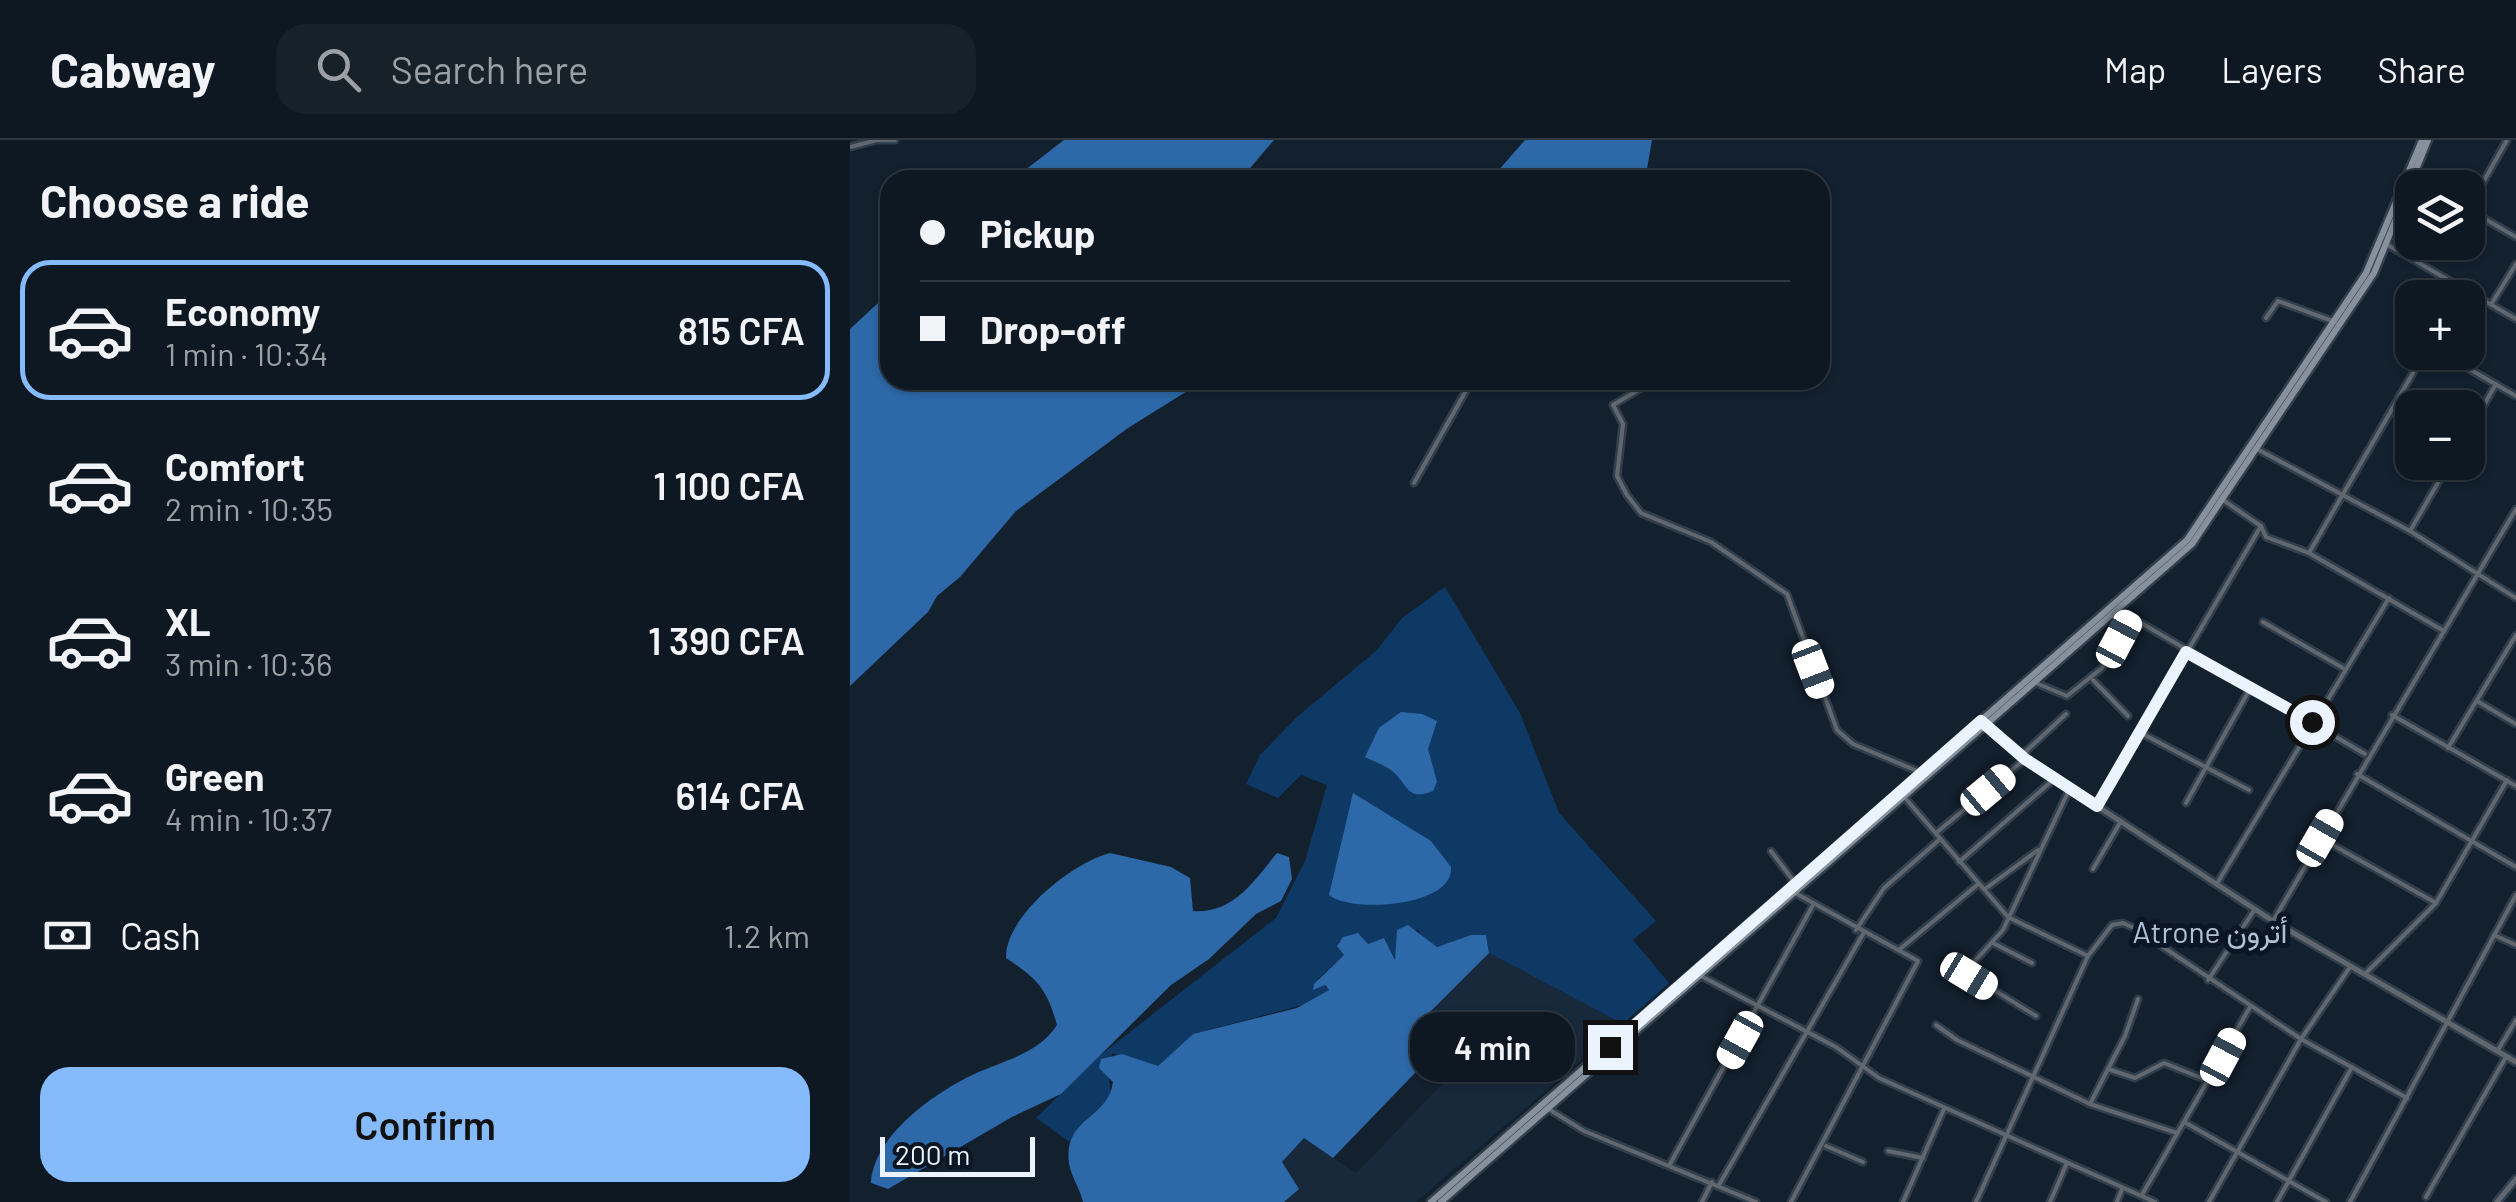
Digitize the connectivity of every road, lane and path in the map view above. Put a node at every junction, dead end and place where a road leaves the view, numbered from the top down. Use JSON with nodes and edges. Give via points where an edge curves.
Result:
{"nodes":[{"id":1,"x":877,"y":140,"type":"edge"},
{"id":2,"x":895,"y":140,"type":"edge"},
{"id":3,"x":2425,"y":140,"type":"edge"},
{"id":4,"x":2507,"y":140,"type":"edge"},
{"id":5,"x":850,"y":147,"type":"edge"},
{"id":6,"x":2416,"y":170,"type":"edge"},
{"id":7,"x":2485,"y":179,"type":"edge"},
{"id":8,"x":2395,"y":218,"type":"edge"},
{"id":9,"x":2485,"y":219,"type":"edge"},
{"id":10,"x":2516,"y":238,"type":"edge"},
{"id":11,"x":2384,"y":243,"type":"junction"},
{"id":12,"x":2516,"y":264,"type":"edge"},
{"id":13,"x":2451,"y":280,"type":"edge"},
{"id":14,"x":2485,"y":300,"type":"edge"},
{"id":15,"x":2491,"y":304,"type":"junction"},
{"id":16,"x":2266,"y":318,"type":"dead end"},
{"id":17,"x":2516,"y":318,"type":"edge"},
{"id":18,"x":2335,"y":322,"type":"junction"},
{"id":19,"x":2415,"y":370,"type":"edge"},
{"id":20,"x":2472,"y":370,"type":"edge"},
{"id":21,"x":2496,"y":384,"type":"junction"},
{"id":22,"x":1466,"y":390,"type":"edge"},
{"id":23,"x":1634,"y":390,"type":"edge"},
{"id":24,"x":2516,"y":396,"type":"edge"},
{"id":25,"x":2485,"y":403,"type":"edge"},
{"id":26,"x":2278,"y":412,"type":"junction"},
{"id":27,"x":2257,"y":449,"type":"junction"},
{"id":28,"x":2440,"y":480,"type":"edge"},
{"id":29,"x":1414,"y":483,"type":"dead end"},
{"id":30,"x":2342,"y":498,"type":"junction"},
{"id":31,"x":2223,"y":500,"type":"junction"},
{"id":32,"x":2516,"y":509,"type":"edge"},
{"id":33,"x":2261,"y":526,"type":"junction"},
{"id":34,"x":2410,"y":532,"type":"junction"},
{"id":35,"x":2309,"y":553,"type":"junction"},
{"id":36,"x":2479,"y":571,"type":"junction"},
{"id":37,"x":2388,"y":598,"type":"junction"},
{"id":38,"x":2516,"y":598,"type":"edge"},
{"id":39,"x":2119,"y":610,"type":"junction"},
{"id":40,"x":2130,"y":617,"type":"junction"},
{"id":41,"x":2264,"y":622,"type":"dead end"},
{"id":42,"x":2444,"y":631,"type":"junction"},
{"id":43,"x":2516,"y":636,"type":"edge"},
{"id":44,"x":2186,"y":652,"type":"junction"},
{"id":45,"x":2505,"y":657,"type":"junction"},
{"id":46,"x":2516,"y":663,"type":"edge"},
{"id":47,"x":2343,"y":668,"type":"junction"},
{"id":48,"x":2092,"y":679,"type":"junction"},
{"id":49,"x":2036,"y":683,"type":"junction"},
{"id":50,"x":2252,"y":687,"type":"junction"},
{"id":51,"x":2478,"y":701,"type":"junction"},
{"id":52,"x":2066,"y":714,"type":"dead end"},
{"id":53,"x":2392,"y":715,"type":"junction"},
{"id":54,"x":2128,"y":716,"type":"dead end"},
{"id":55,"x":2312,"y":722,"type":"junction"},
{"id":56,"x":1984,"y":724,"type":"junction"},
{"id":57,"x":2516,"y":724,"type":"edge"},
{"id":58,"x":2141,"y":733,"type":"junction"},
{"id":59,"x":2448,"y":748,"type":"junction"},
{"id":60,"x":2366,"y":756,"type":"junction"},
{"id":61,"x":2023,"y":758,"type":"junction"},
{"id":62,"x":2205,"y":769,"type":"junction"},
{"id":63,"x":1922,"y":772,"type":"junction"},
{"id":64,"x":2357,"y":774,"type":"junction"},
{"id":65,"x":2056,"y":778,"type":"junction"},
{"id":66,"x":2506,"y":780,"type":"junction"},
{"id":67,"x":2516,"y":786,"type":"edge"},
{"id":68,"x":2070,"y":788,"type":"junction"},
{"id":69,"x":2249,"y":790,"type":"dead end"},
{"id":70,"x":1906,"y":798,"type":"junction"},
{"id":71,"x":2186,"y":803,"type":"dead end"},
{"id":72,"x":2097,"y":806,"type":"junction"},
{"id":73,"x":2121,"y":821,"type":"junction"},
{"id":74,"x":1934,"y":834,"type":"junction"},
{"id":75,"x":2320,"y":838,"type":"junction"},
{"id":76,"x":1940,"y":840,"type":"junction"},
{"id":77,"x":2471,"y":840,"type":"junction"},
{"id":78,"x":2042,"y":848,"type":"junction"},
{"id":79,"x":1771,"y":851,"type":"dead end"},
{"id":80,"x":1959,"y":862,"type":"junction"},
{"id":81,"x":2516,"y":867,"type":"edge"},
{"id":82,"x":2093,"y":869,"type":"dead end"},
{"id":83,"x":2218,"y":882,"type":"junction"},
{"id":84,"x":1796,"y":884,"type":"junction"},
{"id":85,"x":1977,"y":885,"type":"junction"},
{"id":86,"x":1983,"y":890,"type":"junction"},
{"id":87,"x":1796,"y":894,"type":"junction"},
{"id":88,"x":2516,"y":895,"type":"edge"},
{"id":89,"x":2436,"y":903,"type":"junction"},
{"id":90,"x":1813,"y":905,"type":"junction"},
{"id":91,"x":2254,"y":909,"type":"junction"},
{"id":92,"x":2008,"y":917,"type":"junction"},
{"id":93,"x":2273,"y":921,"type":"junction"},
{"id":94,"x":1856,"y":930,"type":"junction"},
{"id":95,"x":1864,"y":934,"type":"junction"},
{"id":96,"x":2494,"y":935,"type":"junction"},
{"id":97,"x":1993,"y":943,"type":"junction"},
{"id":98,"x":2516,"y":946,"type":"edge"},
{"id":99,"x":1900,"y":950,"type":"junction"},
{"id":100,"x":2088,"y":956,"type":"junction"},
{"id":101,"x":2032,"y":963,"type":"dead end"},
{"id":102,"x":2350,"y":967,"type":"junction"},
{"id":103,"x":2365,"y":975,"type":"junction"},
{"id":104,"x":1701,"y":976,"type":"junction"},
{"id":105,"x":2208,"y":980,"type":"junction"},
{"id":106,"x":2138,"y":1000,"type":"dead end"},
{"id":107,"x":2250,"y":1007,"type":"junction"},
{"id":108,"x":1758,"y":1009,"type":"junction"},
{"id":109,"x":2036,"y":1016,"type":"dead end"},
{"id":110,"x":2516,"y":1020,"type":"edge"},
{"id":111,"x":2446,"y":1021,"type":"junction"},
{"id":112,"x":1936,"y":1024,"type":"dead end"},
{"id":113,"x":1808,"y":1033,"type":"junction"},
{"id":114,"x":2301,"y":1039,"type":"junction"},
{"id":115,"x":2498,"y":1050,"type":"junction"},
{"id":116,"x":2506,"y":1056,"type":"junction"},
{"id":117,"x":2516,"y":1062,"type":"edge"},
{"id":118,"x":1860,"y":1066,"type":"junction"},
{"id":119,"x":2352,"y":1067,"type":"junction"},
{"id":120,"x":2108,"y":1069,"type":"junction"},
{"id":121,"x":2033,"y":1076,"type":"junction"},
{"id":122,"x":2210,"y":1082,"type":"junction"},
{"id":123,"x":2407,"y":1098,"type":"junction"},
{"id":124,"x":2090,"y":1104,"type":"junction"},
{"id":125,"x":1546,"y":1106,"type":"junction"},
{"id":126,"x":1944,"y":1109,"type":"junction"},
{"id":127,"x":2186,"y":1122,"type":"junction"},
{"id":128,"x":2008,"y":1133,"type":"junction"},
{"id":129,"x":2177,"y":1133,"type":"junction"},
{"id":130,"x":1825,"y":1145,"type":"junction"},
{"id":131,"x":1888,"y":1151,"type":"dead end"},
{"id":132,"x":2237,"y":1151,"type":"junction"},
{"id":133,"x":1922,"y":1158,"type":"junction"},
{"id":134,"x":1863,"y":1162,"type":"dead end"},
{"id":135,"x":2067,"y":1163,"type":"junction"},
{"id":136,"x":1670,"y":1164,"type":"junction"},
{"id":137,"x":2516,"y":1179,"type":"edge"},
{"id":138,"x":1712,"y":1182,"type":"junction"},
{"id":139,"x":2290,"y":1182,"type":"junction"},
{"id":140,"x":1719,"y":1185,"type":"junction"},
{"id":141,"x":2122,"y":1189,"type":"junction"},
{"id":142,"x":2142,"y":1195,"type":"junction"},
{"id":143,"x":2426,"y":1197,"type":"dead end"},
{"id":144,"x":1446,"y":1200,"type":"edge"},
{"id":145,"x":1431,"y":1202,"type":"edge"},
{"id":146,"x":1702,"y":1202,"type":"edge"},
{"id":147,"x":1756,"y":1202,"type":"edge"},
{"id":148,"x":1791,"y":1202,"type":"edge"},
{"id":149,"x":1903,"y":1202,"type":"edge"},
{"id":150,"x":1976,"y":1202,"type":"edge"},
{"id":151,"x":2050,"y":1202,"type":"edge"},
{"id":152,"x":2116,"y":1202,"type":"edge"},
{"id":153,"x":2156,"y":1202,"type":"edge"},
{"id":154,"x":2209,"y":1202,"type":"edge"},
{"id":155,"x":2277,"y":1202,"type":"edge"},
{"id":156,"x":2326,"y":1202,"type":"edge"},
{"id":157,"x":2350,"y":1202,"type":"edge"},
{"id":158,"x":2497,"y":1202,"type":"edge"}],
"edges":[{"from":1,"to":2,"type":"street"},
{"from":1,"to":5,"type":"street"},
{"from":3,"to":6,"type":"main road"},
{"from":3,"to":11,"type":"main road"},
{"from":4,"to":7,"type":"street"},
{"from":8,"to":11,"type":"main road"},
{"from":9,"to":10,"type":"street"},
{"from":11,"to":13,"type":"street"},
{"from":11,"to":18,"type":"main road"},
{"from":11,"to":26,"type":"main road","via":[[2355,304]]},
{"from":12,"to":15,"type":"street"},
{"from":14,"to":15,"type":"street"},
{"from":15,"to":17,"type":"street"},
{"from":16,"to":18,"type":"street","via":[[2278,301]]},
{"from":18,"to":26,"type":"main road"},
{"from":19,"to":30,"type":"street"},
{"from":20,"to":21,"type":"street"},
{"from":21,"to":24,"type":"street"},
{"from":21,"to":25,"type":"street"},
{"from":22,"to":29,"type":"street"},
{"from":23,"to":63,"type":"street","via":[[1613,405],[1623,424],[1617,476],[1627,495],[1641,512],[1711,542],[1778,585],[1794,605],[1837,730],[1854,744]]},
{"from":26,"to":27,"type":"main road"},
{"from":26,"to":56,"type":"main road","via":[[2187,540]]},
{"from":27,"to":30,"type":"street"},
{"from":27,"to":31,"type":"main road"},
{"from":28,"to":34,"type":"street"},
{"from":30,"to":34,"type":"street"},
{"from":30,"to":35,"type":"street"},
{"from":31,"to":33,"type":"street"},
{"from":31,"to":39,"type":"main road","via":[[2192,544]]},
{"from":32,"to":36,"type":"street"},
{"from":33,"to":35,"type":"street","via":[[2266,537]]},
{"from":33,"to":44,"type":"street"},
{"from":34,"to":36,"type":"street"},
{"from":35,"to":37,"type":"street"},
{"from":36,"to":38,"type":"street"},
{"from":36,"to":42,"type":"street"},
{"from":37,"to":42,"type":"street"},
{"from":37,"to":47,"type":"street"},
{"from":39,"to":40,"type":"street"},
{"from":39,"to":49,"type":"main road"},
{"from":40,"to":44,"type":"street"},
{"from":40,"to":48,"type":"street"},
{"from":41,"to":47,"type":"street"},
{"from":42,"to":53,"type":"street"},
{"from":43,"to":45,"type":"street"},
{"from":44,"to":50,"type":"street"},
{"from":44,"to":58,"type":"street"},
{"from":45,"to":46,"type":"street"},
{"from":45,"to":51,"type":"street"},
{"from":47,"to":55,"type":"street"},
{"from":48,"to":49,"type":"street","via":[[2067,696]]},
{"from":48,"to":54,"type":"street"},
{"from":49,"to":56,"type":"main road"},
{"from":50,"to":55,"type":"street"},
{"from":50,"to":62,"type":"street"},
{"from":51,"to":57,"type":"street"},
{"from":51,"to":59,"type":"street"},
{"from":52,"to":61,"type":"street"},
{"from":53,"to":59,"type":"street"},
{"from":53,"to":60,"type":"street"},
{"from":55,"to":60,"type":"street"},
{"from":55,"to":83,"type":"street"},
{"from":56,"to":61,"type":"street"},
{"from":56,"to":63,"type":"main road"},
{"from":56,"to":70,"type":"main road"},
{"from":58,"to":62,"type":"street"},
{"from":58,"to":72,"type":"street"},
{"from":59,"to":66,"type":"street"},
{"from":60,"to":64,"type":"street"},
{"from":61,"to":65,"type":"street"},
{"from":61,"to":74,"type":"street"},
{"from":62,"to":69,"type":"street"},
{"from":62,"to":71,"type":"street"},
{"from":63,"to":84,"type":"main road"},
{"from":64,"to":75,"type":"street"},
{"from":64,"to":77,"type":"street"},
{"from":65,"to":68,"type":"street"},
{"from":65,"to":80,"type":"street"},
{"from":66,"to":67,"type":"street"},
{"from":66,"to":77,"type":"street"},
{"from":68,"to":72,"type":"street"},
{"from":68,"to":78,"type":"street"},
{"from":70,"to":74,"type":"street"},
{"from":70,"to":87,"type":"main road"},
{"from":72,"to":73,"type":"street"},
{"from":73,"to":82,"type":"street"},
{"from":73,"to":83,"type":"street"},
{"from":74,"to":76,"type":"street"},
{"from":75,"to":89,"type":"street"},
{"from":75,"to":93,"type":"street"},
{"from":76,"to":80,"type":"street"},
{"from":76,"to":94,"type":"street","via":[[1884,888]]},
{"from":77,"to":81,"type":"street"},
{"from":77,"to":89,"type":"street"},
{"from":78,"to":86,"type":"street"},
{"from":78,"to":92,"type":"street"},
{"from":79,"to":84,"type":"street"},
{"from":80,"to":85,"type":"street"},
{"from":83,"to":91,"type":"street"},
{"from":84,"to":125,"type":"main road"},
{"from":85,"to":86,"type":"street"},
{"from":85,"to":99,"type":"street"},
{"from":86,"to":92,"type":"street"},
{"from":87,"to":90,"type":"street"},
{"from":87,"to":104,"type":"main road"},
{"from":88,"to":96,"type":"street"},
{"from":89,"to":103,"type":"street"},
{"from":90,"to":94,"type":"street"},
{"from":90,"to":108,"type":"street"},
{"from":91,"to":93,"type":"street"},
{"from":91,"to":105,"type":"street"},
{"from":92,"to":97,"type":"street"},
{"from":92,"to":100,"type":"street"},
{"from":93,"to":102,"type":"street"},
{"from":94,"to":95,"type":"street"},
{"from":95,"to":99,"type":"street"},
{"from":95,"to":113,"type":"street"},
{"from":96,"to":98,"type":"street"},
{"from":96,"to":111,"type":"street"},
{"from":97,"to":101,"type":"street"},
{"from":97,"to":109,"type":"street","via":[[1964,972]]},
{"from":99,"to":118,"type":"street","via":[[1918,960],[1917,967]]},
{"from":100,"to":105,"type":"street","via":[[2112,925],[2123,923]]},
{"from":100,"to":121,"type":"street"},
{"from":102,"to":103,"type":"street"},
{"from":102,"to":114,"type":"street"},
{"from":103,"to":111,"type":"street"},
{"from":104,"to":108,"type":"street"},
{"from":104,"to":125,"type":"main road"},
{"from":105,"to":107,"type":"street"},
{"from":106,"to":120,"type":"street"},
{"from":107,"to":114,"type":"street"},
{"from":107,"to":122,"type":"street"},
{"from":108,"to":113,"type":"street"},
{"from":108,"to":136,"type":"street"},
{"from":110,"to":115,"type":"street"},
{"from":111,"to":115,"type":"street"},
{"from":111,"to":123,"type":"street"},
{"from":112,"to":121,"type":"street"},
{"from":113,"to":118,"type":"street"},
{"from":113,"to":140,"type":"street"},
{"from":114,"to":119,"type":"street"},
{"from":114,"to":132,"type":"street"},
{"from":115,"to":116,"type":"street"},
{"from":116,"to":117,"type":"street"},
{"from":116,"to":143,"type":"street"},
{"from":118,"to":126,"type":"street"},
{"from":118,"to":130,"type":"street"},
{"from":119,"to":123,"type":"street"},
{"from":119,"to":139,"type":"street"},
{"from":120,"to":122,"type":"street","via":[[2135,1078],[2164,1064]]},
{"from":120,"to":124,"type":"street"},
{"from":121,"to":124,"type":"street"},
{"from":121,"to":128,"type":"street"},
{"from":122,"to":127,"type":"street"},
{"from":123,"to":157,"type":"street"},
{"from":124,"to":129,"type":"street"},
{"from":125,"to":136,"type":"street","via":[[1584,1131]]},
{"from":125,"to":144,"type":"main road"},
{"from":125,"to":145,"type":"main road"},
{"from":126,"to":128,"type":"street"},
{"from":126,"to":133,"type":"street"},
{"from":127,"to":129,"type":"street"},
{"from":127,"to":132,"type":"street"},
{"from":128,"to":135,"type":"street"},
{"from":128,"to":150,"type":"street"},
{"from":129,"to":142,"type":"street"},
{"from":130,"to":134,"type":"street"},
{"from":130,"to":148,"type":"street"},
{"from":131,"to":133,"type":"street"},
{"from":132,"to":139,"type":"street"},
{"from":132,"to":154,"type":"street"},
{"from":133,"to":149,"type":"street"},
{"from":135,"to":141,"type":"street"},
{"from":135,"to":151,"type":"street"},
{"from":136,"to":138,"type":"street"},
{"from":137,"to":158,"type":"street"},
{"from":138,"to":140,"type":"street"},
{"from":138,"to":146,"type":"street"},
{"from":139,"to":155,"type":"street"},
{"from":139,"to":156,"type":"street"},
{"from":140,"to":147,"type":"street"},
{"from":141,"to":142,"type":"street"},
{"from":141,"to":152,"type":"street"},
{"from":142,"to":153,"type":"street"}]}
